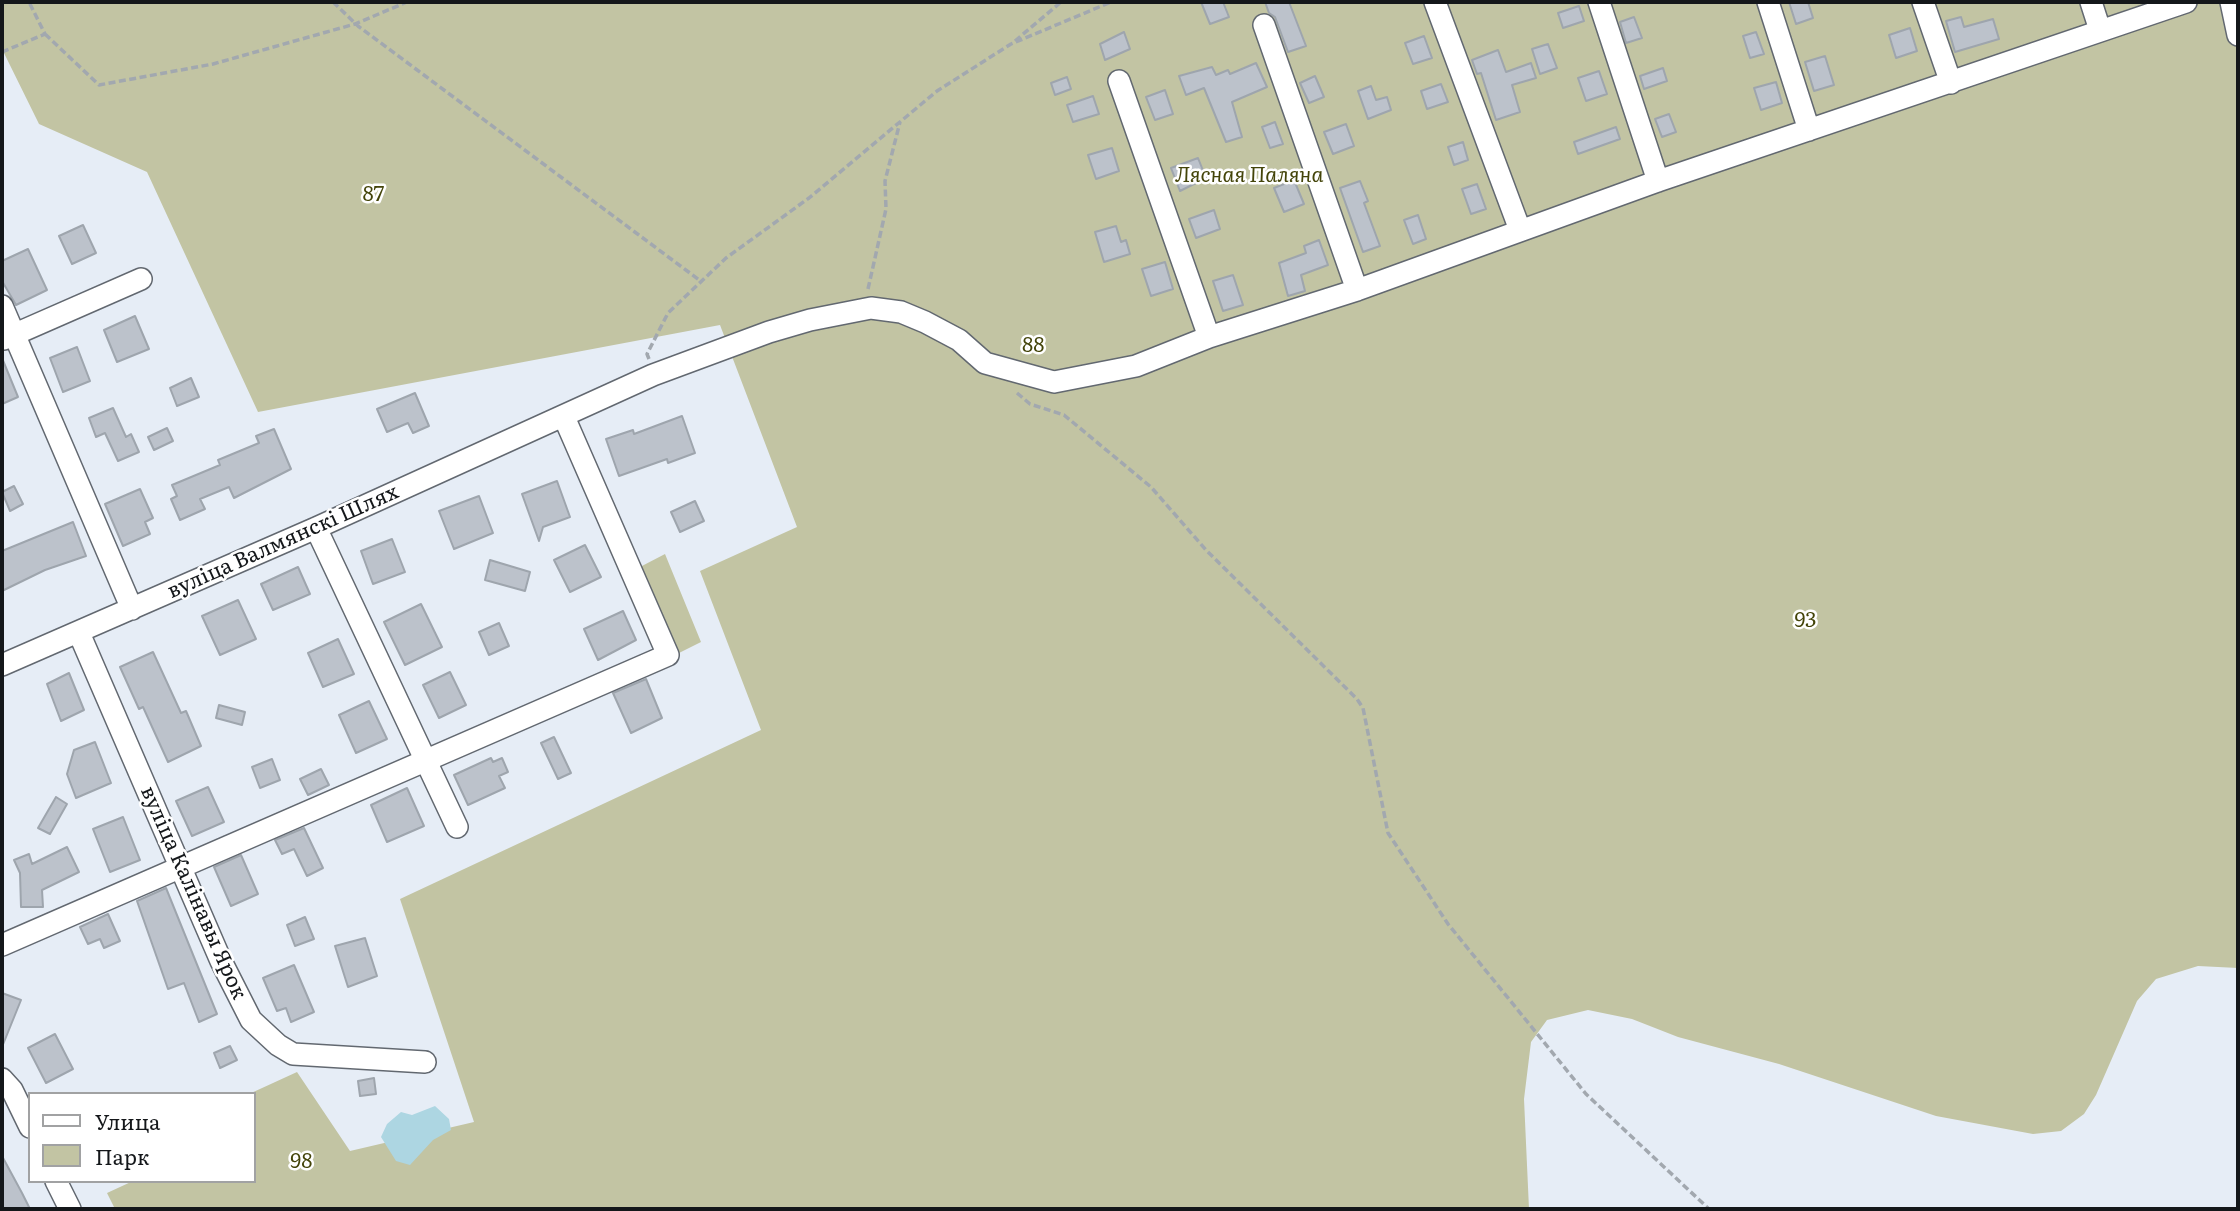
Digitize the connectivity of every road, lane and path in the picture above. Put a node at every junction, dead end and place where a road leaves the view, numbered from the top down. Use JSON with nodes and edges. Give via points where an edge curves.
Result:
{"nodes":[{"id":1,"x":29,"y":2,"type":"edge"},
{"id":2,"x":333,"y":2,"type":"edge"},
{"id":3,"x":407,"y":2,"type":"edge"},
{"id":4,"x":1061,"y":2,"type":"edge"},
{"id":5,"x":1111,"y":2,"type":"edge"},
{"id":6,"x":1435,"y":2,"type":"edge"},
{"id":7,"x":1599,"y":2,"type":"edge"},
{"id":8,"x":1768,"y":2,"type":"edge"},
{"id":9,"x":1923,"y":2,"type":"edge"},
{"id":10,"x":2091,"y":2,"type":"edge"},
{"id":11,"x":2186,"y":2,"type":"edge"},
{"id":12,"x":2231,"y":2,"type":"edge"},
{"id":13,"x":355,"y":24,"type":"junction"},
{"id":14,"x":1264,"y":25,"type":"dead end"},
{"id":15,"x":2100,"y":30,"type":"junction"},
{"id":16,"x":45,"y":34,"type":"junction"},
{"id":17,"x":2238,"y":35,"type":"edge"},
{"id":18,"x":1011,"y":44,"type":"junction"},
{"id":19,"x":2,"y":52,"type":"edge"},
{"id":20,"x":1119,"y":80,"type":"dead end"},
{"id":21,"x":1951,"y":83,"type":"junction"},
{"id":22,"x":900,"y":122,"type":"junction"},
{"id":23,"x":1809,"y":130,"type":"junction"},
{"id":24,"x":1658,"y":181,"type":"junction"},
{"id":25,"x":1520,"y":230,"type":"junction"},
{"id":26,"x":141,"y":279,"type":"dead end"},
{"id":27,"x":702,"y":282,"type":"junction"},
{"id":28,"x":1357,"y":290,"type":"junction"},
{"id":29,"x":2,"y":306,"type":"edge"},
{"id":30,"x":871,"y":308,"type":"junction"},
{"id":31,"x":8,"y":337,"type":"edge"},
{"id":32,"x":1209,"y":337,"type":"junction"},
{"id":33,"x":653,"y":376,"type":"junction"},
{"id":34,"x":1016,"y":391,"type":"dead end"},
{"id":35,"x":564,"y":416,"type":"junction"},
{"id":36,"x":316,"y":528,"type":"junction"},
{"id":37,"x":132,"y":609,"type":"junction"},
{"id":38,"x":79,"y":633,"type":"junction"},
{"id":39,"x":2,"y":665,"type":"edge"},
{"id":40,"x":425,"y":760,"type":"junction"},
{"id":41,"x":457,"y":827,"type":"dead end"},
{"id":42,"x":180,"y":869,"type":"junction"},
{"id":43,"x":2,"y":945,"type":"edge"},
{"id":44,"x":425,"y":1062,"type":"dead end"},
{"id":45,"x":2,"y":1079,"type":"edge"},
{"id":46,"x":28,"y":1123,"type":"edge"},
{"id":47,"x":58,"y":1183,"type":"edge"},
{"id":48,"x":70,"y":1209,"type":"edge"},
{"id":49,"x":1709,"y":1209,"type":"edge"}],
"edges":[{"from":1,"to":16,"type":"path"},
{"from":2,"to":13,"type":"path"},
{"from":3,"to":13,"type":"path"},
{"from":4,"to":18,"type":"path"},
{"from":5,"to":18,"type":"path"},
{"from":6,"to":25,"type":"street"},
{"from":7,"to":24,"type":"street"},
{"from":8,"to":23,"type":"street"},
{"from":9,"to":21,"type":"street"},
{"from":10,"to":15,"type":"street"},
{"from":11,"to":15,"type":"street"},
{"from":12,"to":17,"type":"street"},
{"from":13,"to":16,"type":"path","via":[[214,64],[99,85]]},
{"from":13,"to":27,"type":"path"},
{"from":14,"to":28,"type":"street"},
{"from":15,"to":21,"type":"street"},
{"from":16,"to":19,"type":"path"},
{"from":18,"to":22,"type":"path","via":[[937,91]]},
{"from":20,"to":32,"type":"street"},
{"from":21,"to":23,"type":"street"},
{"from":22,"to":27,"type":"path","via":[[809,198],[726,258]]},
{"from":22,"to":30,"type":"path","via":[[868,284]]},
{"from":23,"to":24,"type":"street"},
{"from":24,"to":25,"type":"street"},
{"from":25,"to":28,"type":"street"},
{"from":26,"to":31,"type":"street"},
{"from":27,"to":33,"type":"path","via":[[668,313],[647,354]]},
{"from":28,"to":32,"type":"street"},
{"from":29,"to":31,"type":"street"},
{"from":30,"to":32,"type":"street","via":[[901,312],[925,322],[959,340],[985,363],[1054,382],[1136,366]]},
{"from":30,"to":33,"type":"street","name":"вуліца Валмянскі Шлях","via":[[769,332]]},
{"from":31,"to":37,"type":"street"},
{"from":33,"to":35,"type":"street","name":"вуліца Валмянскі Шлях"},
{"from":34,"to":49,"type":"path","via":[[1030,404],[1064,415],[1151,486],[1206,550],[1357,699],[1363,708],[1388,833],[1448,924],[1586,1094]]},
{"from":35,"to":36,"type":"street","name":"вуліца Валмянскі Шлях"},
{"from":35,"to":40,"type":"street","via":[[668,655]]},
{"from":36,"to":37,"type":"street","name":"вуліца Валмянскі Шлях"},
{"from":36,"to":40,"type":"street"},
{"from":37,"to":38,"type":"street","name":"вуліца Валмянскі Шлях"},
{"from":38,"to":39,"type":"street","name":"вуліца Валмянскі Шлях"},
{"from":38,"to":42,"type":"street","name":"вуліца Калінавы Ярок"},
{"from":40,"to":41,"type":"street"},
{"from":40,"to":42,"type":"street"},
{"from":42,"to":43,"type":"street"},
{"from":42,"to":44,"type":"street","name":"вуліца Калінавы Ярок","via":[[240,1003],[278,1045],[293,1054]]},
{"from":45,"to":46,"type":"street"},
{"from":47,"to":48,"type":"street"}]}
